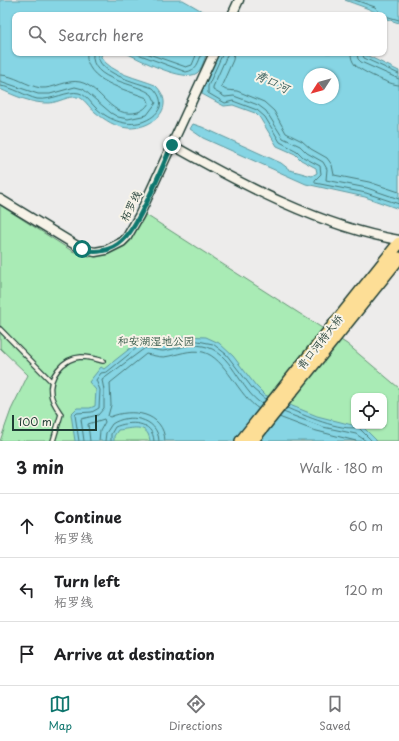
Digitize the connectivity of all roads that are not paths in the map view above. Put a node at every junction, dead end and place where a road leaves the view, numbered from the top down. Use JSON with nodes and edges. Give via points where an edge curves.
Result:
{"nodes":[{"id":1,"x":239,"y":0,"type":"edge"},
{"id":2,"x":233,"y":12,"type":"edge"},
{"id":3,"x":213,"y":56,"type":"edge"},
{"id":4,"x":172,"y":145,"type":"junction"},
{"id":5,"x":0,"y":199,"type":"edge"},
{"id":6,"x":399,"y":242,"type":"edge"},
{"id":7,"x":399,"y":258,"type":"edge"},
{"id":8,"x":0,"y":329,"type":"edge"},
{"id":9,"x":103,"y":361,"type":"dead end"},
{"id":10,"x":51,"y":380,"type":"junction"},
{"id":11,"x":53,"y":441,"type":"edge"},
{"id":12,"x":241,"y":441,"type":"edge"},
{"id":13,"x":252,"y":441,"type":"edge"}],
"edges":[{"from":1,"to":2,"type":"street"},
{"from":3,"to":4,"type":"street","name":"柘罗线"},
{"from":4,"to":5,"type":"street","name":"柘罗线","via":[[139,216],[126,237],[122,242],[106,250],[95,252],[82,249]]},
{"from":4,"to":6,"type":"street","via":[[283,202]]},
{"from":6,"to":12,"type":"highway","name":"青口河特大桥"},
{"from":7,"to":13,"type":"highway","name":"青口河特大桥"},
{"from":8,"to":10,"type":"lane"},
{"from":9,"to":10,"type":"lane","via":[[86,357],[71,360]]},
{"from":10,"to":11,"type":"lane","via":[[52,400],[61,414]]}]}
